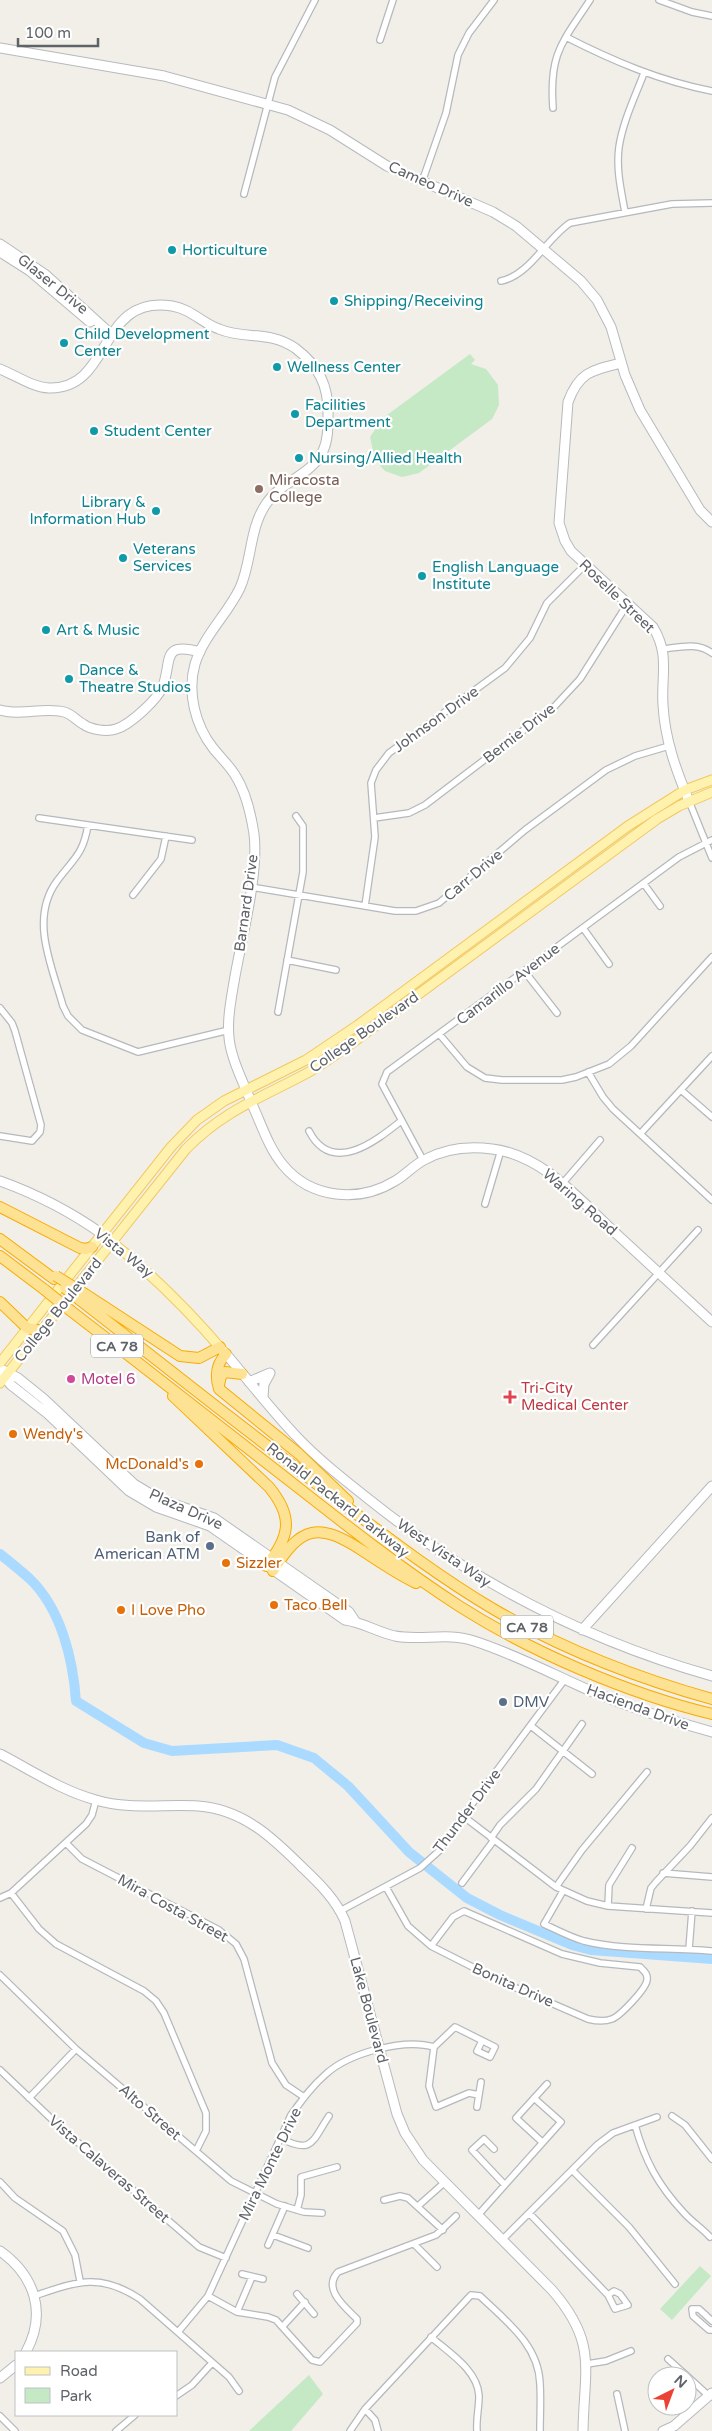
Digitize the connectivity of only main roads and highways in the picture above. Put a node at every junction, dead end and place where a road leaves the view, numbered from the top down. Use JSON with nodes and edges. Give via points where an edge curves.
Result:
{"nodes":[{"id":1,"x":712,"y":780,"type":"edge"},
{"id":2,"x":712,"y":792,"type":"edge"},
{"id":3,"x":0,"y":1207,"type":"edge"},
{"id":4,"x":102,"y":1234,"type":"junction"},
{"id":5,"x":0,"y":1239,"type":"edge"},
{"id":6,"x":113,"y":1243,"type":"junction"},
{"id":7,"x":92,"y":1247,"type":"junction"},
{"id":8,"x":0,"y":1256,"type":"edge"},
{"id":9,"x":82,"y":1297,"type":"junction"},
{"id":10,"x":0,"y":1302,"type":"edge"},
{"id":11,"x":27,"y":1328,"type":"junction"},
{"id":12,"x":42,"y":1331,"type":"junction"},
{"id":13,"x":223,"y":1351,"type":"junction"},
{"id":14,"x":0,"y":1363,"type":"edge"},
{"id":15,"x":3,"y":1375,"type":"edge"},
{"id":16,"x":246,"y":1378,"type":"road end"},
{"id":17,"x":162,"y":1381,"type":"junction"},
{"id":18,"x":219,"y":1389,"type":"junction"},
{"id":19,"x":362,"y":1518,"type":"junction"},
{"id":20,"x":461,"y":1607,"type":"junction"},
{"id":21,"x":712,"y":1699,"type":"edge"},
{"id":22,"x":712,"y":1714,"type":"edge"}],
"edges":[{"from":1,"to":4,"type":"main road","name":"College Boulevard","via":[[684,790],[628,826],[306,1060],[224,1101],[183,1133]]},
{"from":2,"to":6,"type":"main road","name":"College Boulevard","via":[[689,801],[649,825],[348,1046],[310,1071],[219,1119],[186,1149]]},
{"from":3,"to":7,"type":"highway","via":[[80,1248]]},
{"from":4,"to":6,"type":"main road","name":"Vista Way"},
{"from":4,"to":7,"type":"main road","name":"College Boulevard"},
{"from":5,"to":9,"type":"highway","name":"Ronald Packard Parkway","number":"CA 78","bridge":true},
{"from":6,"to":12,"type":"main road","name":"College Boulevard"},
{"from":6,"to":13,"type":"main road","name":"Vista Way","via":[[155,1277]]},
{"from":7,"to":11,"type":"main road","name":"College Boulevard"},
{"from":8,"to":17,"type":"highway","name":"Ronald Packard Parkway","number":"CA 78","bridge":true},
{"from":9,"to":13,"type":"highway","via":[[180,1356],[199,1358]]},
{"from":9,"to":19,"type":"highway","name":"Ronald Packard Parkway","number":"CA 78"},
{"from":10,"to":11,"type":"highway"},
{"from":11,"to":12,"type":"highway"},
{"from":11,"to":14,"type":"main road","name":"College Boulevard"},
{"from":12,"to":15,"type":"main road","name":"College Boulevard"},
{"from":13,"to":18,"type":"highway","via":[[216,1375]]},
{"from":16,"to":18,"type":"highway","via":[[225,1372]]},
{"from":17,"to":20,"type":"highway","name":"Ronald Packard Parkway","number":"CA 78","via":[[387,1557]]},
{"from":17,"to":20,"type":"highway","via":[[176,1400],[269,1487],[281,1503],[286,1514],[286,1531],[272,1565],[306,1534],[317,1531],[330,1533]]},
{"from":18,"to":19,"type":"highway","via":[[299,1454],[344,1496]]},
{"from":19,"to":21,"type":"highway","name":"Ronald Packard Parkway","number":"CA 78","via":[[427,1568],[528,1628],[623,1670]]},
{"from":20,"to":22,"type":"highway","name":"Ronald Packard Parkway","number":"CA 78","via":[[576,1666],[664,1700]]}]}
